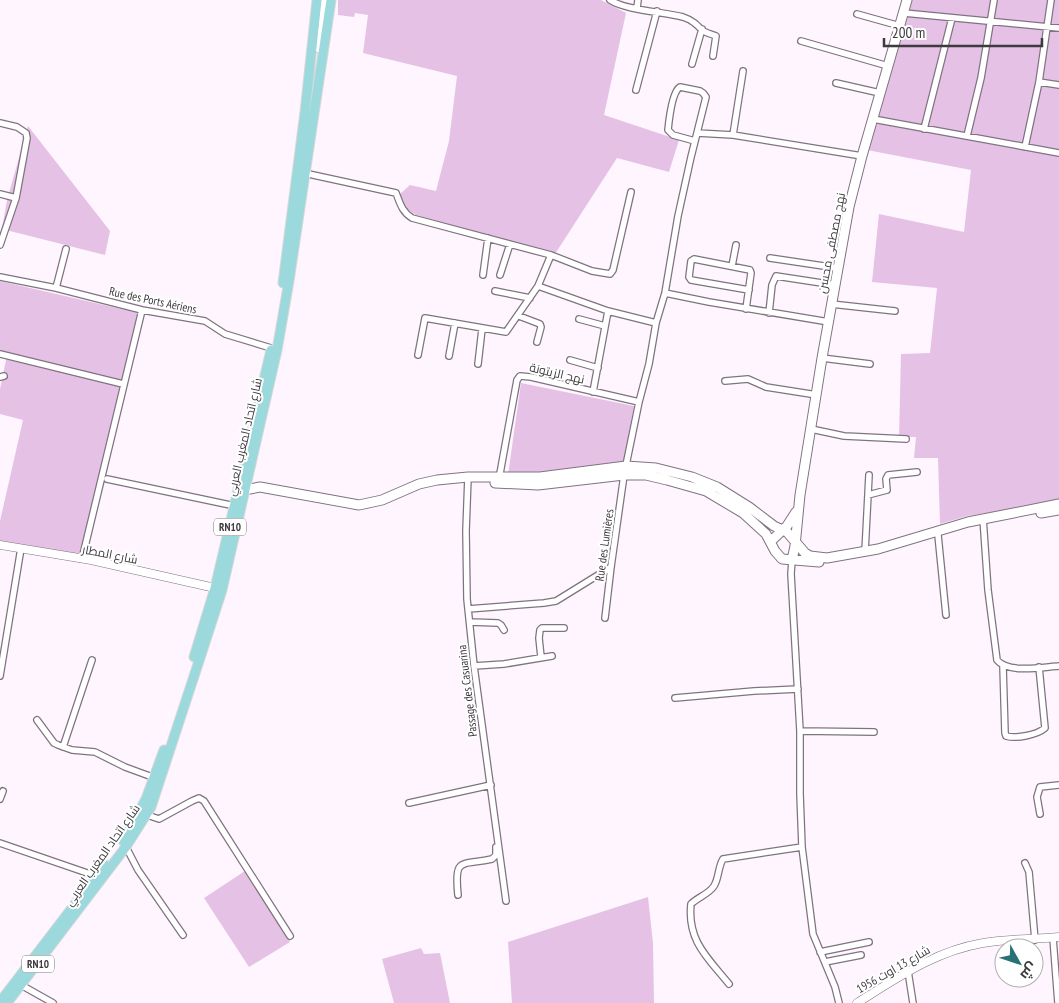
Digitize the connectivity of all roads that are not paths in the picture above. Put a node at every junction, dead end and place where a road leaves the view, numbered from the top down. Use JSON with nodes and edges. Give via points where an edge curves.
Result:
{"nodes":[{"id":1,"x":317,"y":0,"type":"edge"},
{"id":2,"x":325,"y":0,"type":"edge"},
{"id":3,"x":331,"y":0,"type":"edge"},
{"id":4,"x":610,"y":0,"type":"edge"},
{"id":5,"x":638,"y":0,"type":"edge"},
{"id":6,"x":907,"y":0,"type":"edge"},
{"id":7,"x":994,"y":0,"type":"edge"},
{"id":8,"x":1052,"y":0,"type":"edge"},
{"id":9,"x":637,"y":8,"type":"junction"},
{"id":10,"x":657,"y":11,"type":"junction"},
{"id":11,"x":904,"y":13,"type":"junction"},
{"id":12,"x":857,"y":14,"type":"dead end"},
{"id":13,"x":952,"y":18,"type":"junction"},
{"id":14,"x":991,"y":21,"type":"junction"},
{"id":15,"x":900,"y":26,"type":"junction"},
{"id":16,"x":1047,"y":26,"type":"junction"},
{"id":17,"x":1059,"y":28,"type":"edge"},
{"id":18,"x":702,"y":30,"type":"junction"},
{"id":19,"x":800,"y":41,"type":"dead end"},
{"id":20,"x":713,"y":56,"type":"dead end"},
{"id":21,"x":692,"y":64,"type":"dead end"},
{"id":22,"x":888,"y":66,"type":"junction"},
{"id":23,"x":743,"y":71,"type":"dead end"},
{"id":24,"x":1039,"y":82,"type":"junction"},
{"id":25,"x":836,"y":83,"type":"dead end"},
{"id":26,"x":1059,"y":85,"type":"edge"},
{"id":27,"x":636,"y":90,"type":"dead end"},
{"id":28,"x":880,"y":93,"type":"junction"},
{"id":29,"x":314,"y":113,"type":"junction"},
{"id":30,"x":873,"y":120,"type":"junction"},
{"id":31,"x":0,"y":123,"type":"edge"},
{"id":32,"x":924,"y":129,"type":"junction"},
{"id":33,"x":697,"y":132,"type":"junction"},
{"id":34,"x":733,"y":135,"type":"junction"},
{"id":35,"x":966,"y":136,"type":"junction"},
{"id":36,"x":695,"y":141,"type":"junction"},
{"id":37,"x":1026,"y":147,"type":"junction"},
{"id":38,"x":1059,"y":153,"type":"edge"},
{"id":39,"x":862,"y":156,"type":"junction"},
{"id":40,"x":304,"y":173,"type":"junction"},
{"id":41,"x":631,"y":192,"type":"dead end"},
{"id":42,"x":0,"y":194,"type":"edge"},
{"id":43,"x":16,"y":198,"type":"junction"},
{"id":44,"x":488,"y":238,"type":"junction"},
{"id":45,"x":510,"y":244,"type":"junction"},
{"id":46,"x":0,"y":245,"type":"edge"},
{"id":47,"x":736,"y":245,"type":"dead end"},
{"id":48,"x":66,"y":250,"type":"dead end"},
{"id":49,"x":551,"y":255,"type":"junction"},
{"id":50,"x":770,"y":258,"type":"dead end"},
{"id":51,"x":732,"y":266,"type":"junction"},
{"id":52,"x":837,"y":268,"type":"junction"},
{"id":53,"x":483,"y":275,"type":"dead end"},
{"id":54,"x":500,"y":275,"type":"dead end"},
{"id":55,"x":0,"y":277,"type":"edge"},
{"id":56,"x":835,"y":285,"type":"junction"},
{"id":57,"x":538,"y":286,"type":"junction"},
{"id":58,"x":56,"y":288,"type":"junction"},
{"id":59,"x":749,"y":290,"type":"junction"},
{"id":60,"x":495,"y":291,"type":"dead end"},
{"id":61,"x":665,"y":293,"type":"junction"},
{"id":62,"x":530,"y":298,"type":"junction"},
{"id":63,"x":832,"y":304,"type":"junction"},
{"id":64,"x":746,"y":308,"type":"junction"},
{"id":65,"x":142,"y":310,"type":"junction"},
{"id":66,"x":896,"y":310,"type":"dead end"},
{"id":67,"x":608,"y":311,"type":"junction"},
{"id":68,"x":769,"y":313,"type":"junction"},
{"id":69,"x":518,"y":316,"type":"junction"},
{"id":70,"x":579,"y":319,"type":"dead end"},
{"id":71,"x":829,"y":322,"type":"junction"},
{"id":72,"x":455,"y":323,"type":"junction"},
{"id":73,"x":656,"y":323,"type":"junction"},
{"id":74,"x":605,"y":326,"type":"junction"},
{"id":75,"x":482,"y":329,"type":"junction"},
{"id":76,"x":537,"y":342,"type":"dead end"},
{"id":77,"x":271,"y":348,"type":"junction"},
{"id":78,"x":0,"y":354,"type":"edge"},
{"id":79,"x":418,"y":355,"type":"dead end"},
{"id":80,"x":449,"y":356,"type":"dead end"},
{"id":81,"x":822,"y":358,"type":"junction"},
{"id":82,"x":570,"y":360,"type":"dead end"},
{"id":83,"x":478,"y":364,"type":"dead end"},
{"id":84,"x":870,"y":364,"type":"dead end"},
{"id":85,"x":598,"y":368,"type":"junction"},
{"id":86,"x":725,"y":381,"type":"dead end"},
{"id":87,"x":123,"y":384,"type":"junction"},
{"id":88,"x":593,"y":392,"type":"junction"},
{"id":89,"x":817,"y":395,"type":"junction"},
{"id":90,"x":639,"y":402,"type":"junction"},
{"id":91,"x":812,"y":429,"type":"junction"},
{"id":92,"x":906,"y":439,"type":"dead end"},
{"id":93,"x":625,"y":471,"type":"junction"},
{"id":94,"x":917,"y":472,"type":"dead end"},
{"id":95,"x":869,"y":475,"type":"dead end"},
{"id":96,"x":244,"y":477,"type":"junction"},
{"id":97,"x":107,"y":479,"type":"dead end"},
{"id":98,"x":465,"y":479,"type":"junction"},
{"id":99,"x":498,"y":481,"type":"junction"},
{"id":100,"x":260,"y":487,"type":"junction"},
{"id":101,"x":242,"y":488,"type":"junction"},
{"id":102,"x":800,"y":495,"type":"junction"},
{"id":103,"x":868,"y":495,"type":"junction"},
{"id":104,"x":1059,"y":504,"type":"edge"},
{"id":105,"x":235,"y":506,"type":"junction"},
{"id":106,"x":1059,"y":510,"type":"edge"},
{"id":107,"x":983,"y":521,"type":"junction"},
{"id":108,"x":782,"y":530,"type":"junction"},
{"id":109,"x":938,"y":535,"type":"junction"},
{"id":110,"x":771,"y":541,"type":"junction"},
{"id":111,"x":796,"y":543,"type":"junction"},
{"id":112,"x":0,"y":545,"type":"edge"},
{"id":113,"x":21,"y":548,"type":"junction"},
{"id":114,"x":865,"y":552,"type":"junction"},
{"id":115,"x":82,"y":560,"type":"junction"},
{"id":116,"x":792,"y":560,"type":"junction"},
{"id":117,"x":611,"y":567,"type":"junction"},
{"id":118,"x":215,"y":588,"type":"junction"},
{"id":119,"x":468,"y":609,"type":"junction"},
{"id":120,"x":946,"y":615,"type":"dead end"},
{"id":121,"x":605,"y":618,"type":"dead end"},
{"id":122,"x":470,"y":622,"type":"junction"},
{"id":123,"x":564,"y":628,"type":"dead end"},
{"id":124,"x":504,"y":630,"type":"dead end"},
{"id":125,"x":552,"y":656,"type":"dead end"},
{"id":126,"x":541,"y":657,"type":"junction"},
{"id":127,"x":92,"y":660,"type":"dead end"},
{"id":128,"x":474,"y":666,"type":"junction"},
{"id":129,"x":1002,"y":666,"type":"junction"},
{"id":130,"x":1059,"y":666,"type":"edge"},
{"id":131,"x":1039,"y":667,"type":"junction"},
{"id":132,"x":0,"y":676,"type":"edge"},
{"id":133,"x":798,"y":689,"type":"junction"},
{"id":134,"x":676,"y":698,"type":"dead end"},
{"id":135,"x":37,"y":720,"type":"dead end"},
{"id":136,"x":800,"y":731,"type":"junction"},
{"id":137,"x":874,"y":732,"type":"dead end"},
{"id":138,"x":62,"y":747,"type":"junction"},
{"id":139,"x":155,"y":778,"type":"junction"},
{"id":140,"x":490,"y":785,"type":"junction"},
{"id":141,"x":1059,"y":785,"type":"edge"},
{"id":142,"x":3,"y":791,"type":"dead end"},
{"id":143,"x":0,"y":799,"type":"edge"},
{"id":144,"x":409,"y":803,"type":"dead end"},
{"id":145,"x":143,"y":813,"type":"junction"},
{"id":146,"x":1040,"y":814,"type":"dead end"},
{"id":147,"x":0,"y":843,"type":"edge"},
{"id":148,"x":126,"y":846,"type":"junction"},
{"id":149,"x":802,"y":847,"type":"junction"},
{"id":150,"x":1025,"y":863,"type":"dead end"},
{"id":151,"x":96,"y":876,"type":"junction"},
{"id":152,"x":458,"y":895,"type":"dead end"},
{"id":153,"x":506,"y":901,"type":"dead end"},
{"id":154,"x":183,"y":935,"type":"dead end"},
{"id":155,"x":290,"y":936,"type":"dead end"},
{"id":156,"x":1056,"y":937,"type":"edge"},
{"id":157,"x":1035,"y":938,"type":"edge"},
{"id":158,"x":994,"y":941,"type":"edge"},
{"id":159,"x":869,"y":942,"type":"dead end"},
{"id":160,"x":820,"y":952,"type":"junction"},
{"id":161,"x":862,"y":955,"type":"dead end"},
{"id":162,"x":825,"y":962,"type":"junction"},
{"id":163,"x":908,"y":971,"type":"junction"},
{"id":164,"x":729,"y":984,"type":"dead end"},
{"id":165,"x":21,"y":985,"type":"junction"},
{"id":166,"x":0,"y":1002,"type":"edge"},
{"id":167,"x":7,"y":1003,"type":"edge"},
{"id":168,"x":52,"y":1003,"type":"edge"},
{"id":169,"x":839,"y":1003,"type":"edge"},
{"id":170,"x":857,"y":1003,"type":"edge"},
{"id":171,"x":913,"y":1003,"type":"edge"},
{"id":172,"x":1058,"y":1003,"type":"edge"}],
"edges":[{"from":1,"to":77,"type":"main road","name":"شارع اتحاد المغرب العربي","number":"RN10","via":[[284,272]]},
{"from":2,"to":29,"type":"street"},
{"from":3,"to":29,"type":"main road","name":"شارع اتحاد المغرب العربي","number":"RN10"},
{"from":4,"to":9,"type":"street","via":[[618,5]]},
{"from":5,"to":9,"type":"street"},
{"from":6,"to":11,"type":"main road","name":"نهج مصطفى محسن"},
{"from":7,"to":14,"type":"street"},
{"from":8,"to":16,"type":"street"},
{"from":9,"to":10,"type":"street"},
{"from":10,"to":18,"type":"street","via":[[691,20]]},
{"from":10,"to":27,"type":"street"},
{"from":11,"to":13,"type":"street"},
{"from":11,"to":15,"type":"main road","name":"نهج مصطفى محسن"},
{"from":12,"to":15,"type":"street"},
{"from":13,"to":14,"type":"street"},
{"from":13,"to":32,"type":"street"},
{"from":14,"to":16,"type":"street"},
{"from":14,"to":35,"type":"street"},
{"from":15,"to":22,"type":"main road","name":"نهج مصطفى محسن"},
{"from":16,"to":17,"type":"street"},
{"from":16,"to":24,"type":"street"},
{"from":18,"to":20,"type":"street","via":[[716,36]]},
{"from":18,"to":21,"type":"street"},
{"from":19,"to":22,"type":"street"},
{"from":22,"to":28,"type":"main road","name":"نهج مصطفى محسن"},
{"from":23,"to":34,"type":"street"},
{"from":24,"to":26,"type":"street"},
{"from":24,"to":37,"type":"street"},
{"from":25,"to":28,"type":"street"},
{"from":28,"to":30,"type":"main road","name":"نهج مصطفى محسن"},
{"from":29,"to":40,"type":"main road","name":"شارع اتحاد المغرب العربي","number":"RN10"},
{"from":30,"to":32,"type":"street"},
{"from":30,"to":39,"type":"main road","name":"نهج مصطفى محسن"},
{"from":31,"to":43,"type":"street","via":[[18,127],[27,138]]},
{"from":32,"to":35,"type":"street"},
{"from":33,"to":34,"type":"street"},
{"from":33,"to":36,"type":"street","name":"Rue des Lumières"},
{"from":33,"to":36,"type":"street","name":"Rue des Lumières","via":[[705,94],[680,87],[674,96],[668,130],[673,135]]},
{"from":34,"to":39,"type":"street"},
{"from":35,"to":37,"type":"street"},
{"from":36,"to":61,"type":"street","name":"Rue des Lumières"},
{"from":37,"to":38,"type":"street"},
{"from":39,"to":52,"type":"main road","name":"نهج مصطفى محسن"},
{"from":40,"to":44,"type":"street","via":[[396,193],[402,210],[412,218]]},
{"from":40,"to":96,"type":"main road","name":"شارع اتحاد المغرب العربي","number":"RN10","via":[[277,350]]},
{"from":41,"to":49,"type":"street","via":[[611,273],[592,271]]},
{"from":42,"to":43,"type":"street"},
{"from":43,"to":46,"type":"street"},
{"from":44,"to":45,"type":"street"},
{"from":44,"to":53,"type":"street"},
{"from":45,"to":49,"type":"street"},
{"from":45,"to":54,"type":"street"},
{"from":47,"to":51,"type":"street"},
{"from":48,"to":58,"type":"street"},
{"from":49,"to":57,"type":"street"},
{"from":50,"to":52,"type":"street"},
{"from":51,"to":59,"type":"street","via":[[750,270]]},
{"from":51,"to":59,"type":"street","via":[[694,259],[689,277],[691,280]]},
{"from":52,"to":56,"type":"main road","name":"نهج مصطفى محسن"},
{"from":55,"to":58,"type":"street","name":"Rue des Ports Aériens"},
{"from":56,"to":63,"type":"main road","name":"نهج مصطفى محسن"},
{"from":56,"to":68,"type":"street","via":[[776,276]]},
{"from":57,"to":62,"type":"street"},
{"from":57,"to":67,"type":"street"},
{"from":58,"to":65,"type":"street","name":"Rue des Ports Aériens"},
{"from":59,"to":64,"type":"street"},
{"from":60,"to":62,"type":"street"},
{"from":61,"to":64,"type":"street"},
{"from":61,"to":73,"type":"street","name":"Rue des Lumières"},
{"from":62,"to":69,"type":"street"},
{"from":63,"to":66,"type":"street"},
{"from":63,"to":71,"type":"main road","name":"نهج مصطفى محسن"},
{"from":64,"to":68,"type":"street"},
{"from":65,"to":77,"type":"street","name":"Rue des Ports Aériens","via":[[205,321],[225,334]]},
{"from":65,"to":87,"type":"street"},
{"from":67,"to":73,"type":"street"},
{"from":67,"to":74,"type":"street"},
{"from":68,"to":71,"type":"street"},
{"from":69,"to":75,"type":"street","via":[[506,332]]},
{"from":69,"to":76,"type":"street","via":[[540,324]]},
{"from":70,"to":74,"type":"street"},
{"from":71,"to":81,"type":"main road","name":"نهج مصطفى محسن"},
{"from":72,"to":75,"type":"street"},
{"from":72,"to":79,"type":"street","via":[[425,318]]},
{"from":72,"to":80,"type":"street"},
{"from":73,"to":90,"type":"street","name":"Rue des Lumières"},
{"from":74,"to":85,"type":"street"},
{"from":75,"to":83,"type":"street"},
{"from":77,"to":96,"type":"main road","name":"شارع اتحاد المغرب العربي","number":"RN10"},
{"from":78,"to":87,"type":"street"},
{"from":81,"to":84,"type":"street"},
{"from":81,"to":89,"type":"main road","name":"نهج مصطفى محسن"},
{"from":82,"to":85,"type":"street"},
{"from":85,"to":88,"type":"street"},
{"from":86,"to":89,"type":"street","via":[[748,379],[766,387]]},
{"from":87,"to":115,"type":"street"},
{"from":88,"to":90,"type":"street","name":"نهج الزيتونة"},
{"from":88,"to":99,"type":"street","name":"نهج الزيتونة","via":[[522,375],[518,377]]},
{"from":89,"to":91,"type":"main road","name":"نهج مصطفى محسن"},
{"from":90,"to":93,"type":"street","name":"Rue des Lumières"},
{"from":91,"to":92,"type":"street","via":[[844,436]]},
{"from":91,"to":102,"type":"main road","name":"نهج مصطفى محسن"},
{"from":93,"to":99,"type":"main road","via":[[538,485]]},
{"from":93,"to":108,"type":"main road","via":[[656,468],[709,483]]},
{"from":93,"to":110,"type":"main road","via":[[706,491],[743,513]]},
{"from":93,"to":117,"type":"street","name":"Rue des Lumières"},
{"from":94,"to":103,"type":"street","via":[[888,476],[887,490]]},
{"from":95,"to":103,"type":"street"},
{"from":96,"to":100,"type":"main road"},
{"from":96,"to":101,"type":"main road","name":"شارع اتحاد المغرب العربي","number":"RN10"},
{"from":97,"to":105,"type":"street"},
{"from":98,"to":99,"type":"main road"},
{"from":98,"to":100,"type":"main road","via":[[427,482],[382,500],[359,505]]},
{"from":98,"to":119,"type":"street","name":"Passage des Casuarina"},
{"from":100,"to":101,"type":"main road"},
{"from":101,"to":105,"type":"main road","name":"شارع اتحاد المغرب العربي","number":"RN10"},
{"from":101,"to":145,"type":"main road","name":"شارع اتحاد المغرب العربي","number":"RN10","via":[[222,590],[156,792]]},
{"from":102,"to":108,"type":"main road","name":"نهج مصطفى محسن","via":[[794,517]]},
{"from":102,"to":111,"type":"main road","name":"نهج مصطفى محسن"},
{"from":103,"to":114,"type":"street"},
{"from":104,"to":107,"type":"main road"},
{"from":105,"to":118,"type":"main road","name":"شارع اتحاد المغرب العربي","number":"RN10"},
{"from":106,"to":107,"type":"main road"},
{"from":107,"to":109,"type":"main road"},
{"from":107,"to":114,"type":"main road","via":[[945,528]]},
{"from":107,"to":129,"type":"street","via":[[992,624],[997,660]]},
{"from":108,"to":110,"type":"main road"},
{"from":108,"to":111,"type":"main road"},
{"from":109,"to":116,"type":"main road","via":[[854,558],[827,562]]},
{"from":109,"to":120,"type":"street"},
{"from":110,"to":116,"type":"main road","via":[[782,559]]},
{"from":111,"to":114,"type":"main road","via":[[808,555],[822,558]]},
{"from":111,"to":116,"type":"main road","name":"نهج مصطفى محسن"},
{"from":112,"to":113,"type":"street","name":"شارع المطار"},
{"from":113,"to":115,"type":"street","name":"شارع المطار"},
{"from":113,"to":132,"type":"street"},
{"from":115,"to":118,"type":"street","name":"شارع المطار"},
{"from":116,"to":133,"type":"street"},
{"from":117,"to":119,"type":"street","via":[[556,601]]},
{"from":117,"to":121,"type":"street","name":"Rue des Lumières"},
{"from":118,"to":139,"type":"main road","name":"شارع اتحاد المغرب العربي","number":"RN10"},
{"from":119,"to":122,"type":"street","name":"Passage des Casuarina"},
{"from":122,"to":124,"type":"street","via":[[498,623]]},
{"from":122,"to":128,"type":"street","name":"Passage des Casuarina"},
{"from":123,"to":126,"type":"street","via":[[540,630]]},
{"from":125,"to":126,"type":"street"},
{"from":126,"to":128,"type":"street"},
{"from":127,"to":138,"type":"street"},
{"from":128,"to":140,"type":"street","name":"Passage des Casuarina"},
{"from":129,"to":131,"type":"street"},
{"from":129,"to":131,"type":"street","via":[[1005,733],[1011,737],[1045,728]]},
{"from":130,"to":131,"type":"street"},
{"from":133,"to":134,"type":"street"},
{"from":133,"to":136,"type":"street"},
{"from":135,"to":138,"type":"street","via":[[54,743]]},
{"from":136,"to":137,"type":"street"},
{"from":136,"to":149,"type":"street"},
{"from":138,"to":139,"type":"street","via":[[95,752]]},
{"from":139,"to":145,"type":"main road","name":"شارع اتحاد المغرب العربي","number":"RN10"},
{"from":140,"to":144,"type":"street"},
{"from":140,"to":152,"type":"street","via":[[496,855],[492,859],[459,866]]},
{"from":140,"to":153,"type":"street","name":"Passage des Casuarina"},
{"from":141,"to":146,"type":"street","via":[[1040,787],[1037,798]]},
{"from":142,"to":143,"type":"street"},
{"from":145,"to":148,"type":"main road","name":"شارع اتحاد المغرب العربي","number":"RN10"},
{"from":145,"to":151,"type":"main road","name":"شارع اتحاد المغرب العربي","number":"RN10"},
{"from":145,"to":155,"type":"street","via":[[159,819],[192,800],[199,798],[204,801]]},
{"from":147,"to":151,"type":"street"},
{"from":148,"to":154,"type":"street","via":[[138,870]]},
{"from":148,"to":165,"type":"main road","name":"شارع اتحاد المغرب العربي","number":"RN10"},
{"from":149,"to":160,"type":"street","via":[[813,934]]},
{"from":149,"to":164,"type":"street","via":[[723,859],[711,890],[691,904],[692,933],[709,961]]},
{"from":150,"to":157,"type":"street","via":[[1029,872]]},
{"from":151,"to":166,"type":"main road","name":"شارع اتحاد المغرب العربي","number":"RN10"},
{"from":156,"to":172,"type":"street"},
{"from":158,"to":163,"type":"street","name":"شارع 13 اوت 1956","via":[[936,956]]},
{"from":159,"to":160,"type":"street"},
{"from":160,"to":162,"type":"street"},
{"from":161,"to":162,"type":"street"},
{"from":162,"to":169,"type":"street"},
{"from":163,"to":170,"type":"street","name":"شارع 13 اوت 1956"},
{"from":163,"to":171,"type":"street"},
{"from":165,"to":167,"type":"main road","name":"شارع اتحاد المغرب العربي","number":"RN10"},
{"from":165,"to":168,"type":"street"}]}
